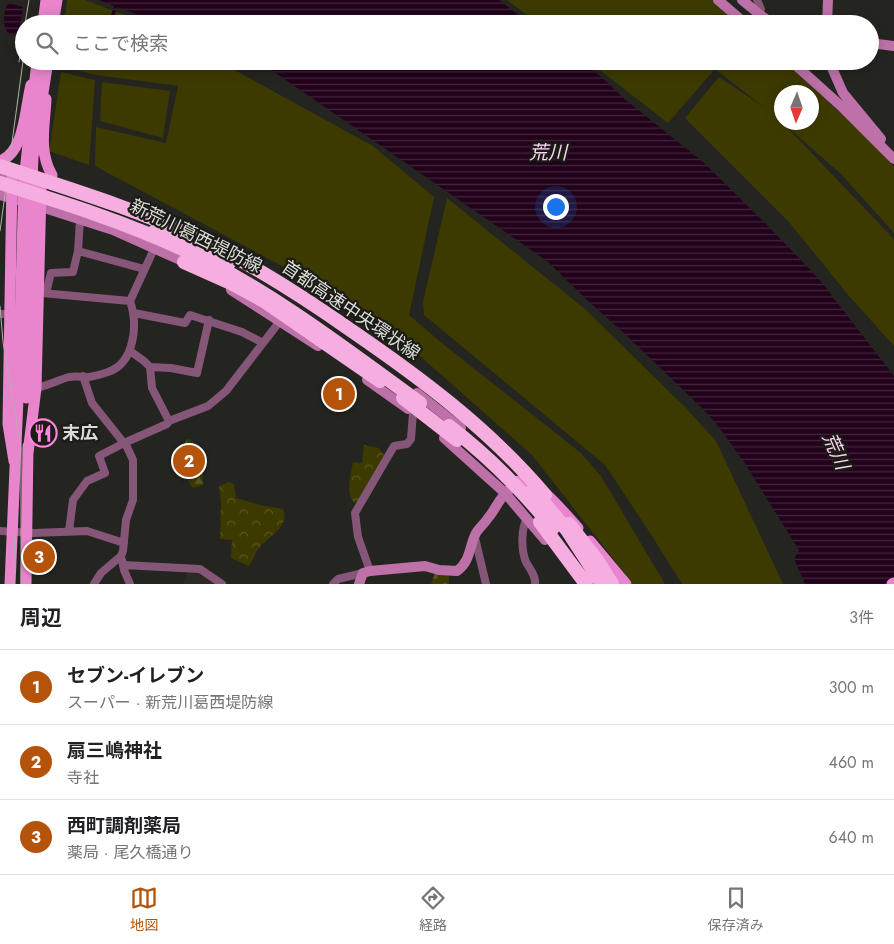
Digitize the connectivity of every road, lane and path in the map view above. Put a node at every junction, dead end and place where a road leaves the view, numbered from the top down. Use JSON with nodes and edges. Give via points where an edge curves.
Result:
{"nodes":[{"id":1,"x":46,"y":0,"type":"edge"},
{"id":2,"x":57,"y":0,"type":"edge"},
{"id":3,"x":718,"y":0,"type":"edge"},
{"id":4,"x":742,"y":0,"type":"edge"},
{"id":5,"x":757,"y":0,"type":"edge"},
{"id":6,"x":828,"y":0,"type":"edge"},
{"id":7,"x":759,"y":14,"type":"joint"},
{"id":8,"x":44,"y":15,"type":"edge"},
{"id":9,"x":55,"y":15,"type":"edge"},
{"id":10,"x":736,"y":15,"type":"edge"},
{"id":11,"x":827,"y":15,"type":"edge"},
{"id":12,"x":879,"y":45,"type":"edge"},
{"id":13,"x":894,"y":46,"type":"edge"},
{"id":14,"x":40,"y":70,"type":"edge"},
{"id":15,"x":41,"y":70,"type":"edge"},
{"id":16,"x":43,"y":70,"type":"edge"},
{"id":17,"x":801,"y":70,"type":"edge"},
{"id":18,"x":833,"y":70,"type":"edge"},
{"id":19,"x":891,"y":157,"type":"edge"},
{"id":20,"x":0,"y":161,"type":"edge"},
{"id":21,"x":0,"y":166,"type":"edge"},
{"id":22,"x":52,"y":175,"type":"joint"},
{"id":23,"x":0,"y":176,"type":"edge"},
{"id":24,"x":6,"y":181,"type":"edge"},
{"id":25,"x":41,"y":189,"type":"junction"},
{"id":26,"x":0,"y":195,"type":"edge"},
{"id":27,"x":12,"y":199,"type":"junction"},
{"id":28,"x":40,"y":206,"type":"junction"},
{"id":29,"x":80,"y":220,"type":"junction"},
{"id":30,"x":161,"y":230,"type":"junction"},
{"id":31,"x":154,"y":249,"type":"junction"},
{"id":32,"x":78,"y":251,"type":"junction"},
{"id":33,"x":184,"y":262,"type":"junction"},
{"id":34,"x":144,"y":269,"type":"junction"},
{"id":35,"x":42,"y":293,"type":"junction"},
{"id":36,"x":130,"y":301,"type":"junction"},
{"id":37,"x":134,"y":313,"type":"junction"},
{"id":38,"x":5,"y":314,"type":"edge"},
{"id":39,"x":209,"y":320,"type":"junction"},
{"id":40,"x":280,"y":321,"type":"junction"},
{"id":41,"x":263,"y":343,"type":"junction"},
{"id":42,"x":130,"y":351,"type":"junction"},
{"id":43,"x":150,"y":367,"type":"junction"},
{"id":44,"x":84,"y":376,"type":"junction"},
{"id":45,"x":36,"y":388,"type":"junction"},
{"id":46,"x":13,"y":396,"type":"edge"},
{"id":47,"x":413,"y":413,"type":"junction"},
{"id":48,"x":169,"y":421,"type":"junction"},
{"id":49,"x":449,"y":426,"type":"junction"},
{"id":50,"x":124,"y":443,"type":"junction"},
{"id":51,"x":28,"y":453,"type":"junction"},
{"id":52,"x":502,"y":478,"type":"junction"},
{"id":53,"x":519,"y":482,"type":"junction"},
{"id":54,"x":505,"y":493,"type":"junction"},
{"id":55,"x":545,"y":494,"type":"junction"},
{"id":56,"x":527,"y":518,"type":"junction"},
{"id":57,"x":6,"y":531,"type":"edge"},
{"id":58,"x":69,"y":531,"type":"junction"},
{"id":59,"x":27,"y":533,"type":"junction"},
{"id":60,"x":475,"y":538,"type":"junction"},
{"id":61,"x":124,"y":543,"type":"junction"},
{"id":62,"x":121,"y":556,"type":"junction"},
{"id":63,"x":123,"y":565,"type":"junction"},
{"id":64,"x":366,"y":572,"type":"junction"},
{"id":65,"x":10,"y":584,"type":"edge"},
{"id":66,"x":26,"y":584,"type":"edge"},
{"id":67,"x":94,"y":584,"type":"edge"},
{"id":68,"x":130,"y":584,"type":"edge"},
{"id":69,"x":222,"y":584,"type":"edge"},
{"id":70,"x":333,"y":584,"type":"edge"},
{"id":71,"x":359,"y":584,"type":"edge"},
{"id":72,"x":486,"y":584,"type":"edge"},
{"id":73,"x":535,"y":584,"type":"edge"},
{"id":74,"x":578,"y":584,"type":"edge"},
{"id":75,"x":586,"y":584,"type":"edge"},
{"id":76,"x":596,"y":584,"type":"edge"},
{"id":77,"x":603,"y":584,"type":"edge"},
{"id":78,"x":612,"y":584,"type":"edge"},
{"id":79,"x":626,"y":584,"type":"edge"}],
"edges":[{"from":1,"to":8,"type":"main road"},
{"from":2,"to":9,"type":"main road"},
{"from":3,"to":10,"type":"main road"},
{"from":4,"to":7,"type":"main road"},
{"from":5,"to":7,"type":"street","via":[[762,9]]},
{"from":6,"to":11,"type":"main road"},
{"from":12,"to":13,"type":"main road"},
{"from":14,"to":20,"type":"main road","bridge":true,"via":[[27,100],[19,142],[11,154]]},
{"from":15,"to":46,"type":"main road","bridge":true,"via":[[24,181]]},
{"from":16,"to":22,"type":"main road","bridge":true,"via":[[46,94],[43,145]]},
{"from":17,"to":19,"type":"main road"},
{"from":18,"to":19,"type":"main road","via":[[843,93],[873,128]]},
{"from":21,"to":55,"type":"highway","name":"首都高速中央環状線","bridge":true,"via":[[154,219],[269,276],[431,387],[489,436]]},
{"from":22,"to":30,"type":"main road","via":[[64,185]]},
{"from":23,"to":24,"type":"main road","name":"新荒川葛西堤防線"},
{"from":24,"to":25,"type":"main road","name":"新荒川葛西堤防線"},
{"from":24,"to":27,"type":"main road"},
{"from":24,"to":49,"type":"highway","name":"首都高速中央環状線","bridge":true,"via":[[132,228],[225,271],[302,319]]},
{"from":25,"to":28,"type":"main road"},
{"from":25,"to":30,"type":"main road","name":"新荒川葛西堤防線"},
{"from":26,"to":27,"type":"main road","name":"新荒川葛西堤防線"},
{"from":27,"to":28,"type":"main road","name":"新荒川葛西堤防線"},
{"from":27,"to":38,"type":"main road"},
{"from":28,"to":29,"type":"main road","name":"新荒川葛西堤防線"},
{"from":28,"to":35,"type":"main road"},
{"from":29,"to":31,"type":"main road","name":"新荒川葛西堤防線","via":[[113,230]]},
{"from":29,"to":32,"type":"street"},
{"from":30,"to":53,"type":"main road","name":"新荒川葛西堤防線","via":[[262,287],[350,346],[472,436]]},
{"from":30,"to":77,"type":"highway","bridge":true,"via":[[265,283],[420,389],[512,467],[554,514]]},
{"from":31,"to":33,"type":"main road","name":"新荒川葛西堤防線"},
{"from":31,"to":34,"type":"street"},
{"from":32,"to":34,"type":"street"},
{"from":32,"to":35,"type":"street","via":[[73,272],[51,273]]},
{"from":33,"to":40,"type":"main road","name":"新荒川葛西堤防線"},
{"from":33,"to":52,"type":"highway","via":[[264,302],[398,394]]},
{"from":34,"to":36,"type":"street"},
{"from":35,"to":36,"type":"street"},
{"from":35,"to":45,"type":"main road"},
{"from":36,"to":37,"type":"street"},
{"from":37,"to":39,"type":"street","via":[[185,323],[190,315]]},
{"from":37,"to":42,"type":"street"},
{"from":38,"to":46,"type":"main road"},
{"from":39,"to":41,"type":"street"},
{"from":39,"to":43,"type":"street","via":[[197,373]]},
{"from":40,"to":41,"type":"street"},
{"from":40,"to":47,"type":"main road","name":"新荒川葛西堤防線"},
{"from":41,"to":48,"type":"street","via":[[226,391],[208,406]]},
{"from":42,"to":43,"type":"street"},
{"from":42,"to":44,"type":"street","via":[[110,372]]},
{"from":43,"to":48,"type":"street","via":[[152,388]]},
{"from":44,"to":45,"type":"street"},
{"from":44,"to":50,"type":"street","via":[[92,402]]},
{"from":45,"to":51,"type":"main road"},
{"from":46,"to":51,"type":"main road"},
{"from":46,"to":57,"type":"main road","via":[[14,461]]},
{"from":47,"to":54,"type":"main road","name":"新荒川葛西堤防線"},
{"from":47,"to":64,"type":"street","via":[[411,439],[407,444],[394,446],[355,513]]},
{"from":48,"to":50,"type":"street"},
{"from":49,"to":52,"type":"highway","name":"首都高速中央環状線","bridge":true},
{"from":49,"to":76,"type":"highway","name":"首都高速中央環状線","bridge":true,"via":[[482,452],[525,496],[566,542]]},
{"from":50,"to":58,"type":"street","via":[[99,456],[105,473],[87,481],[73,500]]},
{"from":50,"to":61,"type":"street","via":[[133,460],[134,481]]},
{"from":51,"to":59,"type":"main road"},
{"from":52,"to":75,"type":"highway","bridge":true},
{"from":53,"to":54,"type":"main road"},
{"from":53,"to":76,"type":"main road","name":"新荒川葛西堤防線","via":[[564,532]]},
{"from":53,"to":79,"type":"main road","via":[[529,482],[547,496]]},
{"from":54,"to":56,"type":"main road","name":"新荒川葛西堤防線"},
{"from":54,"to":60,"type":"main road"},
{"from":55,"to":77,"type":"highway","bridge":true},
{"from":55,"to":78,"type":"highway","name":"首都高速中央環状線"},
{"from":56,"to":73,"type":"street","via":[[523,545]]},
{"from":56,"to":74,"type":"main road","name":"新荒川葛西堤防線"},
{"from":57,"to":59,"type":"street"},
{"from":57,"to":65,"type":"main road"},
{"from":58,"to":59,"type":"street"},
{"from":58,"to":61,"type":"street","via":[[87,532]]},
{"from":59,"to":66,"type":"main road"},
{"from":60,"to":64,"type":"main road","via":[[466,562],[457,571],[425,566]]},
{"from":60,"to":72,"type":"street"},
{"from":61,"to":62,"type":"street"},
{"from":62,"to":63,"type":"street"},
{"from":62,"to":67,"type":"street"},
{"from":63,"to":68,"type":"street"},
{"from":63,"to":69,"type":"street","via":[[200,569]]},
{"from":64,"to":70,"type":"street","via":[[338,578]]},
{"from":64,"to":71,"type":"main road"}]}
